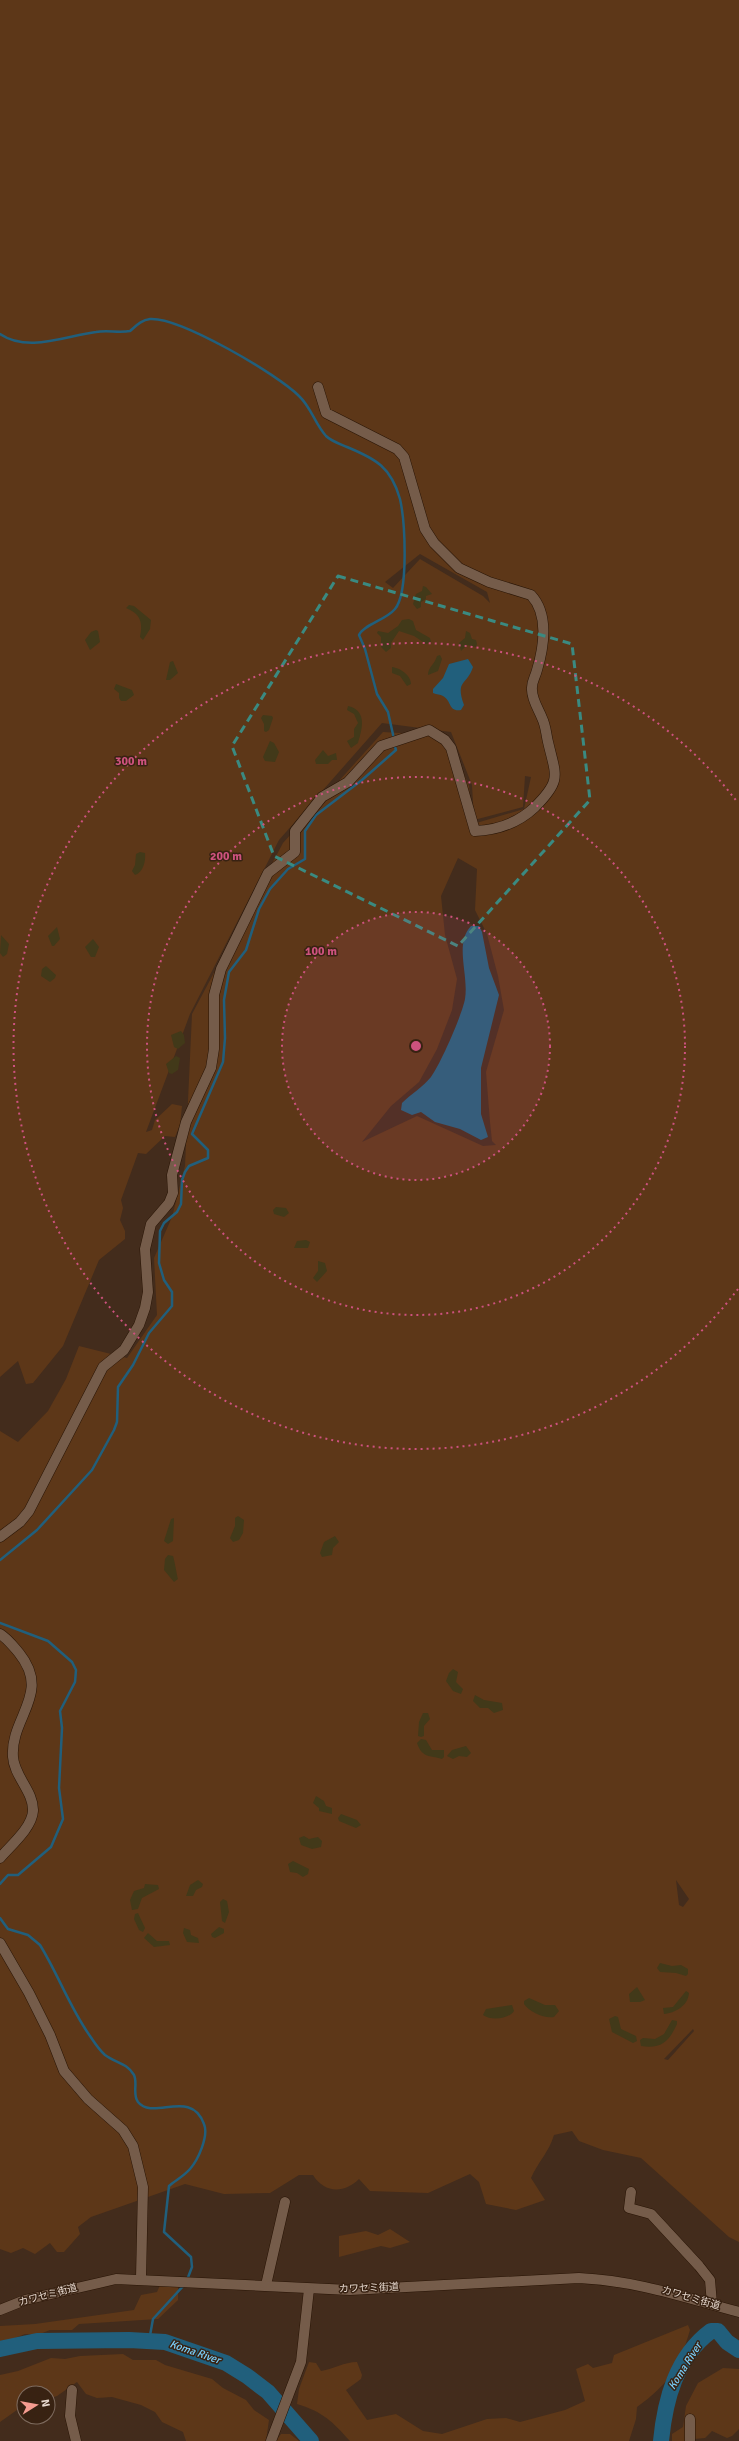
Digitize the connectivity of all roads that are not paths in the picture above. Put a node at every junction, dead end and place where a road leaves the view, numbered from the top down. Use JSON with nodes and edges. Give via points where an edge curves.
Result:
{"nodes":[{"id":1,"x":318,"y":388,"type":"dead end"},
{"id":2,"x":0,"y":1537,"type":"edge"},
{"id":3,"x":0,"y":1634,"type":"edge"},
{"id":4,"x":0,"y":1858,"type":"edge"},
{"id":5,"x":0,"y":1942,"type":"edge"},
{"id":6,"x":631,"y":2192,"type":"dead end"},
{"id":7,"x":285,"y":2202,"type":"dead end"},
{"id":8,"x":141,"y":2278,"type":"junction"},
{"id":9,"x":266,"y":2285,"type":"junction"},
{"id":10,"x":309,"y":2289,"type":"junction"},
{"id":11,"x":712,"y":2304,"type":"junction"},
{"id":12,"x":0,"y":2310,"type":"edge"},
{"id":13,"x":739,"y":2312,"type":"edge"},
{"id":14,"x":72,"y":2390,"type":"dead end"},
{"id":15,"x":690,"y":2419,"type":"dead end"},
{"id":16,"x":76,"y":2441,"type":"edge"},
{"id":17,"x":271,"y":2441,"type":"edge"},
{"id":18,"x":690,"y":2441,"type":"edge"}],
"edges":[{"from":1,"to":2,"type":"street","via":[[326,413],[388,443],[404,457],[425,529],[434,543],[459,568],[531,595],[537,601],[543,622],[541,655],[531,684],[532,694],[544,721],[556,773],[554,782],[550,792],[520,820],[507,826],[475,831],[451,748],[445,740],[429,730],[381,746],[348,782],[315,803],[294,831],[295,852],[268,873],[221,969],[214,995],[214,1049],[211,1068],[186,1122],[172,1175],[173,1193],[169,1203],[151,1224],[145,1249],[148,1292],[139,1325],[124,1350],[103,1367],[29,1511],[20,1522]]},
{"from":3,"to":4,"type":"street","via":[[8,1639],[23,1658],[30,1672],[32,1696],[16,1736],[13,1758],[33,1812],[29,1823]]},
{"from":5,"to":8,"type":"street","via":[[33,2000],[64,2071],[88,2100],[123,2130],[132,2146],[143,2187]]},
{"from":6,"to":11,"type":"street","via":[[629,2208],[651,2214],[710,2280]]},
{"from":7,"to":9,"type":"street"},
{"from":8,"to":9,"type":"street","name":"カワセミ街道"},
{"from":8,"to":12,"type":"street","name":"カワセミ街道","via":[[103,2281],[24,2300]]},
{"from":9,"to":10,"type":"street","name":"カワセミ街道"},
{"from":10,"to":11,"type":"street","name":"カワセミ街道","via":[[356,2290],[579,2278],[637,2284]]},
{"from":10,"to":17,"type":"street","via":[[304,2346],[297,2376]]},
{"from":11,"to":13,"type":"street","name":"カワセミ街道"},
{"from":14,"to":16,"type":"street","via":[[70,2416]]},
{"from":15,"to":18,"type":"street"}]}
